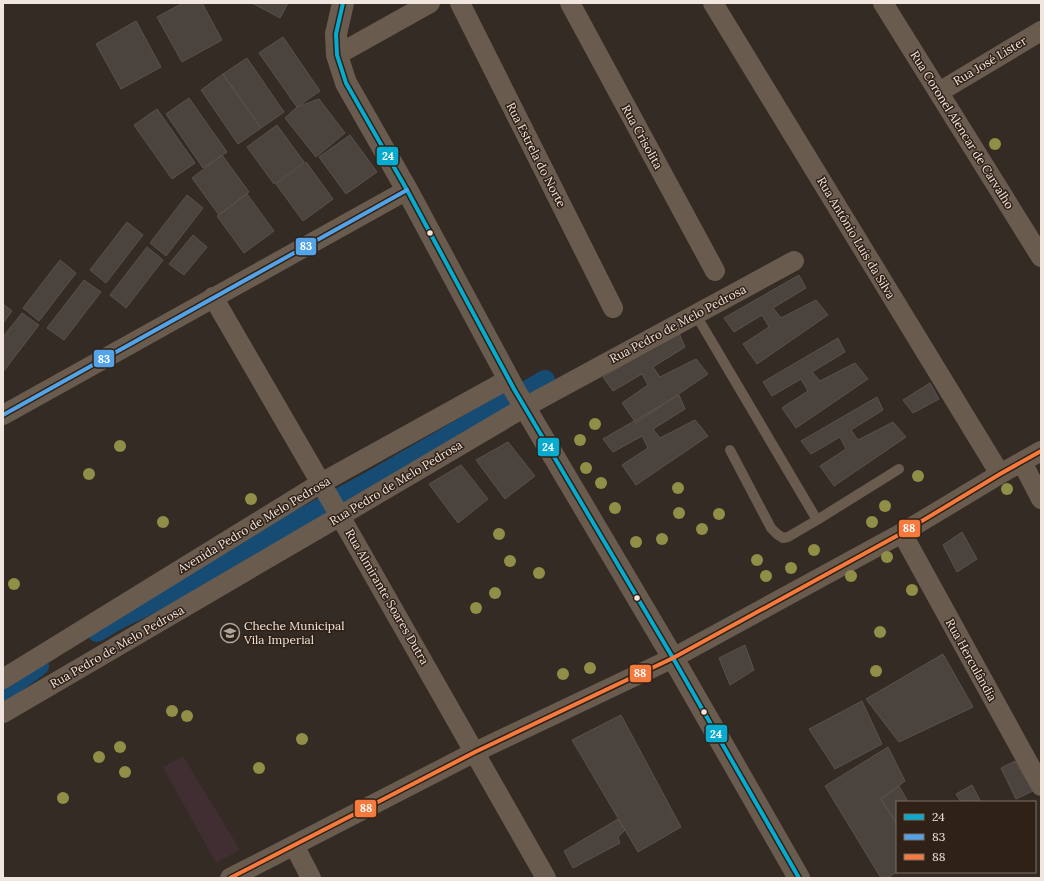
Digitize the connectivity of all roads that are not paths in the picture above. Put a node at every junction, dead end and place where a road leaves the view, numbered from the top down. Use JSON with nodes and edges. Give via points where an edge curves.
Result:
{"nodes":[{"id":1,"x":343,"y":3,"type":"edge"},
{"id":2,"x":430,"y":3,"type":"edge"},
{"id":3,"x":460,"y":3,"type":"edge"},
{"id":4,"x":570,"y":3,"type":"edge"},
{"id":5,"x":713,"y":3,"type":"edge"},
{"id":6,"x":883,"y":3,"type":"edge"},
{"id":7,"x":1041,"y":31,"type":"edge"},
{"id":8,"x":337,"y":55,"type":"junction"},
{"id":9,"x":939,"y":92,"type":"junction"},
{"id":10,"x":407,"y":190,"type":"junction"},
{"id":11,"x":1041,"y":257,"type":"edge"},
{"id":12,"x":794,"y":261,"type":"dead end"},
{"id":13,"x":715,"y":271,"type":"dead end"},
{"id":14,"x":213,"y":297,"type":"junction"},
{"id":15,"x":613,"y":308,"type":"dead end"},
{"id":16,"x":696,"y":315,"type":"junction"},
{"id":17,"x":518,"y":394,"type":"junction"},
{"id":18,"x":3,"y":415,"type":"edge"},
{"id":19,"x":730,"y":450,"type":"dead end"},
{"id":20,"x":1041,"y":451,"type":"edge"},
{"id":21,"x":1022,"y":462,"type":"junction"},
{"id":22,"x":899,"y":469,"type":"dead end"},
{"id":23,"x":1000,"y":474,"type":"junction"},
{"id":24,"x":323,"y":486,"type":"junction"},
{"id":25,"x":1041,"y":499,"type":"edge"},
{"id":26,"x":339,"y":513,"type":"junction"},
{"id":27,"x":817,"y":520,"type":"junction"},
{"id":28,"x":902,"y":533,"type":"junction"},
{"id":29,"x":673,"y":658,"type":"junction"},
{"id":30,"x":3,"y":679,"type":"edge"},
{"id":31,"x":3,"y":713,"type":"edge"},
{"id":32,"x":475,"y":752,"type":"junction"},
{"id":33,"x":1041,"y":786,"type":"edge"},
{"id":34,"x":294,"y":845,"type":"junction"},
{"id":35,"x":230,"y":878,"type":"edge"},
{"id":36,"x":311,"y":878,"type":"edge"},
{"id":37,"x":546,"y":878,"type":"edge"},
{"id":38,"x":799,"y":878,"type":"edge"}],
"edges":[{"from":1,"to":8,"type":"street","via":[[336,34]]},
{"from":2,"to":8,"type":"street"},
{"from":3,"to":15,"type":"street","name":"Rua Estrela do Norte"},
{"from":4,"to":13,"type":"street","name":"Rua Crisolita"},
{"from":5,"to":23,"type":"street","name":"Rua Antônio Luís da Silva"},
{"from":6,"to":9,"type":"street","name":"Rua Coronel Alencar de Carvalho"},
{"from":7,"to":9,"type":"street","name":"Rua José Lister"},
{"from":8,"to":10,"type":"street","via":[[346,83]]},
{"from":9,"to":11,"type":"street","name":"Rua Coronel Alencar de Carvalho"},
{"from":10,"to":14,"type":"street"},
{"from":10,"to":17,"type":"street"},
{"from":12,"to":16,"type":"street","name":"Rua Pedro de Melo Pedrosa"},
{"from":14,"to":18,"type":"street"},
{"from":14,"to":24,"type":"street","name":"Rua Almirante Soares Dutra"},
{"from":16,"to":17,"type":"street","name":"Rua Pedro de Melo Pedrosa","via":[[547,394]]},
{"from":16,"to":27,"type":"lane"},
{"from":17,"to":24,"type":"street","name":"Avenida Pedro de Melo Pedrosa"},
{"from":17,"to":26,"type":"street","name":"Rua Pedro de Melo Pedrosa"},
{"from":17,"to":29,"type":"street"},
{"from":19,"to":27,"type":"lane","via":[[771,528],[777,534],[783,538],[788,537]]},
{"from":20,"to":21,"type":"street"},
{"from":21,"to":23,"type":"street"},
{"from":21,"to":25,"type":"street"},
{"from":22,"to":27,"type":"lane"},
{"from":23,"to":28,"type":"street"},
{"from":24,"to":26,"type":"street","name":"Rua Almirante Soares Dutra"},
{"from":24,"to":30,"type":"street","name":"Avenida Pedro de Melo Pedrosa"},
{"from":26,"to":31,"type":"street","name":"Rua Pedro de Melo Pedrosa"},
{"from":26,"to":32,"type":"street","name":"Rua Almirante Soares Dutra"},
{"from":28,"to":29,"type":"street"},
{"from":28,"to":33,"type":"street","name":"Rua Herculândia"},
{"from":29,"to":32,"type":"street"},
{"from":29,"to":38,"type":"street"},
{"from":32,"to":34,"type":"street"},
{"from":32,"to":37,"type":"street","name":"Rua Almirante Soares Dutra"},
{"from":34,"to":35,"type":"street"},
{"from":34,"to":36,"type":"street"}]}
